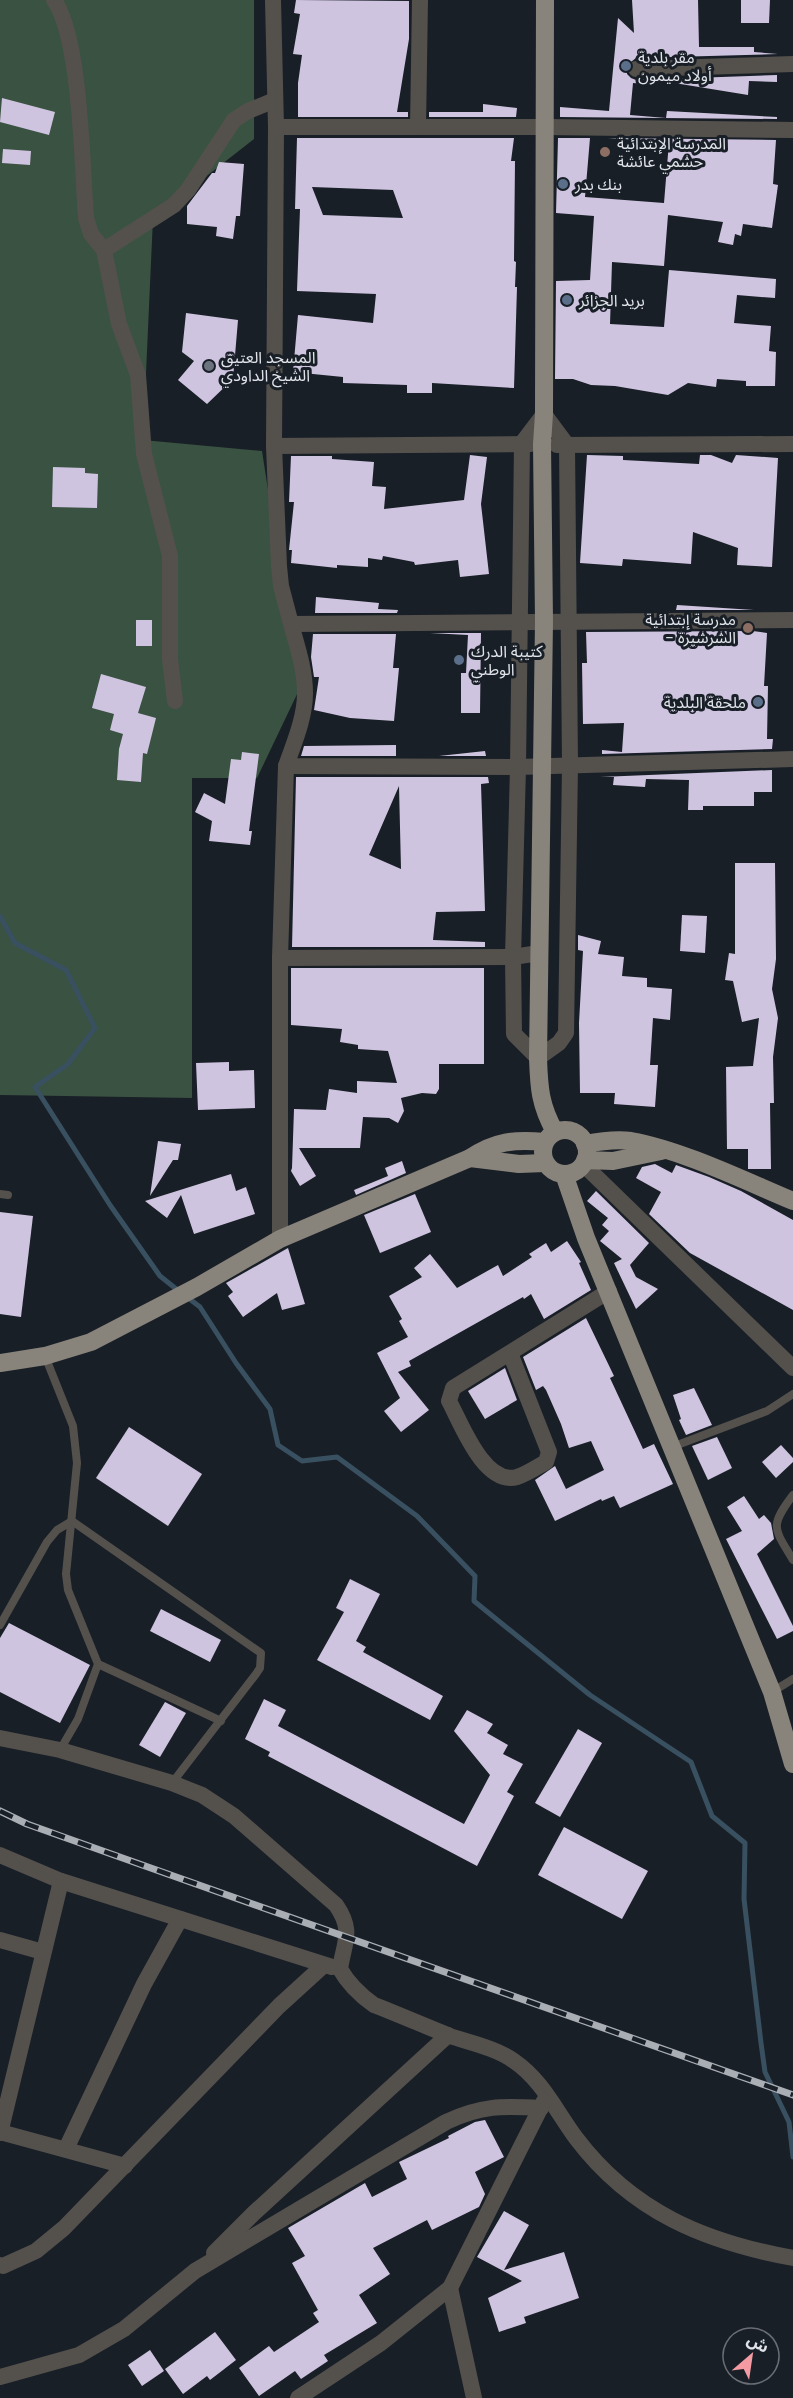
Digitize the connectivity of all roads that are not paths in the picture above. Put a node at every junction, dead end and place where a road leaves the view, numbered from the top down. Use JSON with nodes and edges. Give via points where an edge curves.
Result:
{"nodes":[{"id":1,"x":54,"y":0,"type":"edge"},
{"id":2,"x":273,"y":0,"type":"edge"},
{"id":3,"x":420,"y":0,"type":"edge"},
{"id":4,"x":545,"y":0,"type":"edge"},
{"id":5,"x":793,"y":64,"type":"edge"},
{"id":6,"x":636,"y":69,"type":"dead end"},
{"id":7,"x":275,"y":100,"type":"junction"},
{"id":8,"x":545,"y":126,"type":"junction"},
{"id":9,"x":276,"y":127,"type":"junction"},
{"id":10,"x":418,"y":127,"type":"junction"},
{"id":11,"x":793,"y":130,"type":"edge"},
{"id":12,"x":104,"y":250,"type":"junction"},
{"id":13,"x":544,"y":414,"type":"junction"},
{"id":14,"x":522,"y":443,"type":"junction"},
{"id":15,"x":542,"y":444,"type":"junction"},
{"id":16,"x":793,"y":444,"type":"edge"},
{"id":17,"x":567,"y":445,"type":"junction"},
{"id":18,"x":274,"y":446,"type":"junction"},
{"id":19,"x":793,"y":620,"type":"edge"},
{"id":20,"x":520,"y":621,"type":"junction"},
{"id":21,"x":544,"y":621,"type":"junction"},
{"id":22,"x":569,"y":621,"type":"junction"},
{"id":23,"x":291,"y":624,"type":"junction"},
{"id":24,"x":175,"y":701,"type":"dead end"},
{"id":25,"x":793,"y":759,"type":"edge"},
{"id":26,"x":570,"y":765,"type":"junction"},
{"id":27,"x":286,"y":766,"type":"junction"},
{"id":28,"x":541,"y":766,"type":"junction"},
{"id":29,"x":518,"y":767,"type":"junction"},
{"id":30,"x":539,"y":953,"type":"junction"},
{"id":31,"x":513,"y":957,"type":"junction"},
{"id":32,"x":280,"y":958,"type":"junction"},
{"id":33,"x":538,"y":1058,"type":"junction"},
{"id":34,"x":550,"y":1137,"type":"junction"},
{"id":35,"x":585,"y":1156,"type":"junction"},
{"id":36,"x":470,"y":1158,"type":"junction"},
{"id":37,"x":546,"y":1163,"type":"junction"},
{"id":38,"x":564,"y":1174,"type":"junction"},
{"id":39,"x":793,"y":1201,"type":"edge"},
{"id":40,"x":280,"y":1239,"type":"junction"},
{"id":41,"x":609,"y":1291,"type":"junction"},
{"id":42,"x":510,"y":1353,"type":"junction"},
{"id":43,"x":45,"y":1356,"type":"junction"},
{"id":44,"x":0,"y":1363,"type":"edge"},
{"id":45,"x":793,"y":1368,"type":"edge"},
{"id":46,"x":793,"y":1395,"type":"edge"},
{"id":47,"x":672,"y":1447,"type":"junction"},
{"id":48,"x":793,"y":1495,"type":"edge"},
{"id":49,"x":72,"y":1521,"type":"junction"},
{"id":50,"x":793,"y":1560,"type":"edge"},
{"id":51,"x":0,"y":1625,"type":"edge"},
{"id":52,"x":98,"y":1664,"type":"junction"},
{"id":53,"x":793,"y":1679,"type":"edge"},
{"id":54,"x":771,"y":1692,"type":"junction"},
{"id":55,"x":221,"y":1721,"type":"junction"},
{"id":56,"x":0,"y":1738,"type":"edge"},
{"id":57,"x":60,"y":1750,"type":"junction"},
{"id":58,"x":793,"y":1764,"type":"edge"},
{"id":59,"x":172,"y":1783,"type":"junction"},
{"id":60,"x":0,"y":1855,"type":"edge"},
{"id":61,"x":61,"y":1881,"type":"junction"},
{"id":62,"x":180,"y":1919,"type":"junction"},
{"id":63,"x":0,"y":1940,"type":"edge"},
{"id":64,"x":43,"y":1952,"type":"junction"},
{"id":65,"x":332,"y":1967,"type":"junction"},
{"id":66,"x":448,"y":2035,"type":"junction"},
{"id":67,"x":544,"y":2101,"type":"junction"},
{"id":68,"x":0,"y":2132,"type":"edge"},
{"id":69,"x":66,"y":2149,"type":"junction"},
{"id":70,"x":125,"y":2166,"type":"junction"},
{"id":71,"x":793,"y":2258,"type":"edge"},
{"id":72,"x":1,"y":2266,"type":"edge"},
{"id":73,"x":195,"y":2271,"type":"junction"},
{"id":74,"x":450,"y":2288,"type":"junction"},
{"id":75,"x":0,"y":2377,"type":"edge"},
{"id":76,"x":298,"y":2398,"type":"edge"},
{"id":77,"x":474,"y":2398,"type":"edge"}],
"edges":[{"from":1,"to":12,"type":"street","via":[[69,34],[86,218],[91,234]]},
{"from":2,"to":7,"type":"street"},
{"from":3,"to":10,"type":"street"},
{"from":4,"to":8,"type":"main road"},
{"from":5,"to":6,"type":"street"},
{"from":7,"to":9,"type":"street"},
{"from":7,"to":12,"type":"street","via":[[234,120],[174,205]]},
{"from":8,"to":10,"type":"street"},
{"from":8,"to":11,"type":"street"},
{"from":8,"to":13,"type":"main road"},
{"from":9,"to":10,"type":"street"},
{"from":9,"to":18,"type":"street"},
{"from":12,"to":24,"type":"street","via":[[119,324],[138,375],[144,454],[170,556],[170,659]]},
{"from":13,"to":14,"type":"street"},
{"from":13,"to":15,"type":"main road"},
{"from":13,"to":17,"type":"street"},
{"from":14,"to":15,"type":"street"},
{"from":14,"to":18,"type":"street"},
{"from":14,"to":20,"type":"street"},
{"from":15,"to":17,"type":"street"},
{"from":15,"to":21,"type":"main road"},
{"from":16,"to":17,"type":"street"},
{"from":17,"to":22,"type":"street"},
{"from":18,"to":23,"type":"street","via":[[279,566]]},
{"from":19,"to":22,"type":"street"},
{"from":20,"to":21,"type":"street"},
{"from":20,"to":23,"type":"street"},
{"from":20,"to":29,"type":"street"},
{"from":21,"to":22,"type":"street"},
{"from":21,"to":28,"type":"main road"},
{"from":22,"to":26,"type":"street"},
{"from":23,"to":27,"type":"street","via":[[305,694],[302,718]]},
{"from":25,"to":26,"type":"street"},
{"from":26,"to":28,"type":"street"},
{"from":26,"to":33,"type":"street","via":[[566,1033],[560,1043]]},
{"from":27,"to":29,"type":"street"},
{"from":27,"to":32,"type":"street"},
{"from":28,"to":29,"type":"street"},
{"from":28,"to":30,"type":"main road"},
{"from":29,"to":31,"type":"street"},
{"from":30,"to":31,"type":"street"},
{"from":30,"to":33,"type":"main road"},
{"from":31,"to":32,"type":"street"},
{"from":31,"to":33,"type":"street","via":[[514,1034]]},
{"from":32,"to":40,"type":"street"},
{"from":33,"to":34,"type":"main road","via":[[539,1094]]},
{"from":34,"to":35,"type":"main road","via":[[562,1130],[576,1133]]},
{"from":34,"to":36,"type":"main road","via":[[508,1140],[488,1146]]},
{"from":34,"to":37,"type":"main road","via":[[542,1149]]},
{"from":35,"to":38,"type":"main road","via":[[575,1172]]},
{"from":35,"to":39,"type":"main road","via":[[613,1161],[666,1150]]},
{"from":35,"to":45,"type":"street"},
{"from":36,"to":37,"type":"main road"},
{"from":36,"to":40,"type":"main road"},
{"from":37,"to":38,"type":"main road","via":[[550,1169]]},
{"from":38,"to":41,"type":"main road","via":[[574,1209]]},
{"from":40,"to":43,"type":"main road","via":[[91,1342]]},
{"from":41,"to":42,"type":"street"},
{"from":41,"to":47,"type":"main road"},
{"from":42,"to":42,"type":"street","via":[[453,1388],[449,1401],[484,1464],[506,1477],[516,1477],[546,1462],[549,1452]]},
{"from":43,"to":44,"type":"main road"},
{"from":43,"to":49,"type":"lane","via":[[73,1426],[76,1463]]},
{"from":46,"to":47,"type":"lane","via":[[767,1411]]},
{"from":47,"to":54,"type":"main road"},
{"from":48,"to":50,"type":"lane","via":[[776,1523],[777,1533]]},
{"from":49,"to":51,"type":"lane","via":[[47,1542]]},
{"from":49,"to":52,"type":"lane","via":[[68,1590]]},
{"from":49,"to":55,"type":"lane","via":[[261,1653],[260,1668]]},
{"from":52,"to":55,"type":"lane"},
{"from":52,"to":57,"type":"lane","via":[[78,1719]]},
{"from":53,"to":54,"type":"lane"},
{"from":54,"to":58,"type":"main road"},
{"from":55,"to":59,"type":"lane"},
{"from":56,"to":57,"type":"street"},
{"from":57,"to":59,"type":"street"},
{"from":59,"to":65,"type":"street","via":[[202,1795],[234,1816],[336,1905],[346,1919],[348,1938]]},
{"from":60,"to":61,"type":"street"},
{"from":61,"to":62,"type":"street"},
{"from":61,"to":64,"type":"street"},
{"from":62,"to":65,"type":"street"},
{"from":62,"to":69,"type":"street","via":[[144,1984]]},
{"from":63,"to":64,"type":"street"},
{"from":64,"to":68,"type":"street"},
{"from":65,"to":66,"type":"street","via":[[374,2005]]},
{"from":65,"to":70,"type":"street","via":[[279,2006]]},
{"from":66,"to":67,"type":"street","via":[[513,2060],[532,2076]]},
{"from":66,"to":73,"type":"street"},
{"from":67,"to":71,"type":"street","via":[[605,2171],[666,2217],[748,2250]]},
{"from":67,"to":73,"type":"street","via":[[471,2110],[446,2122]]},
{"from":67,"to":74,"type":"street"},
{"from":68,"to":69,"type":"street"},
{"from":69,"to":70,"type":"street"},
{"from":70,"to":72,"type":"street","via":[[36,2251]]},
{"from":73,"to":75,"type":"street","via":[[124,2329],[79,2355]]},
{"from":74,"to":76,"type":"street","via":[[381,2343]]},
{"from":74,"to":77,"type":"street"}]}
